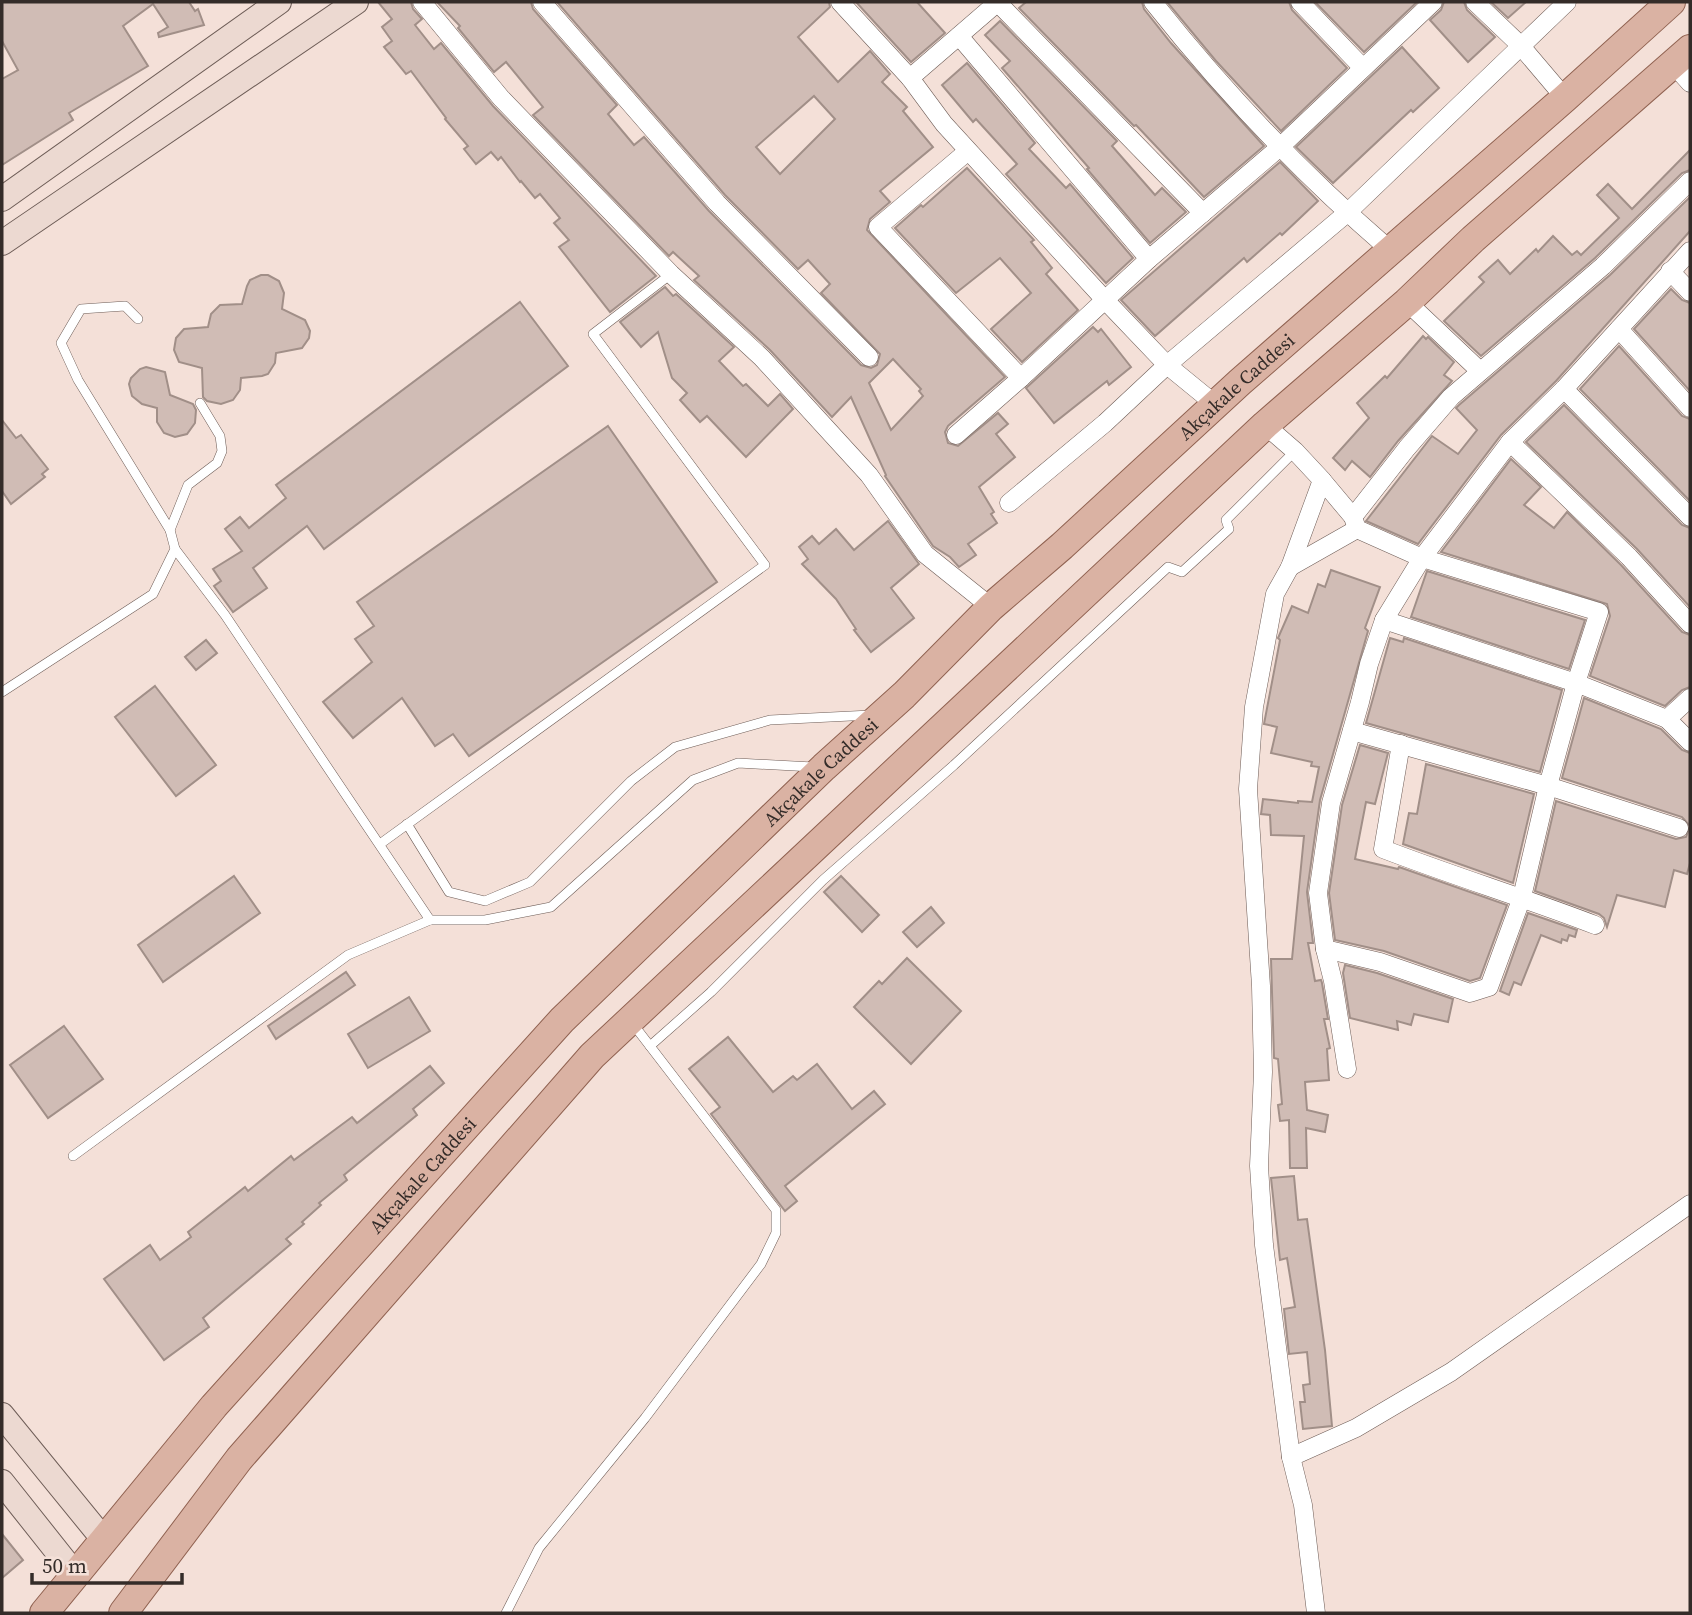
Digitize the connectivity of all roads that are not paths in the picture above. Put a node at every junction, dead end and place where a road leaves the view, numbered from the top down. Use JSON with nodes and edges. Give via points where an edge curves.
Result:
{"nodes":[{"id":1,"x":279,"y":2,"type":"edge"},
{"id":2,"x":356,"y":2,"type":"edge"},
{"id":3,"x":422,"y":2,"type":"edge"},
{"id":4,"x":542,"y":2,"type":"edge"},
{"id":5,"x":841,"y":2,"type":"edge"},
{"id":6,"x":999,"y":2,"type":"edge"},
{"id":7,"x":1153,"y":2,"type":"edge"},
{"id":8,"x":1300,"y":2,"type":"edge"},
{"id":9,"x":1433,"y":2,"type":"edge"},
{"id":10,"x":1475,"y":2,"type":"edge"},
{"id":11,"x":1567,"y":2,"type":"edge"},
{"id":12,"x":1671,"y":2,"type":"edge"},
{"id":13,"x":959,"y":36,"type":"junction"},
{"id":14,"x":1520,"y":45,"type":"junction"},
{"id":15,"x":1684,"y":65,"type":"edge"},
{"id":16,"x":1362,"y":67,"type":"junction"},
{"id":17,"x":911,"y":78,"type":"junction"},
{"id":18,"x":1565,"y":98,"type":"junction"},
{"id":19,"x":1280,"y":147,"type":"junction"},
{"id":20,"x":968,"y":151,"type":"junction"},
{"id":21,"x":1690,"y":181,"type":"edge"},
{"id":22,"x":2,"y":199,"type":"edge"},
{"id":23,"x":1347,"y":213,"type":"junction"},
{"id":24,"x":1203,"y":214,"type":"junction"},
{"id":25,"x":2,"y":243,"type":"edge"},
{"id":26,"x":1390,"y":250,"type":"junction"},
{"id":27,"x":1690,"y":251,"type":"edge"},
{"id":28,"x":1149,"y":259,"type":"junction"},
{"id":29,"x":1670,"y":271,"type":"junction"},
{"id":30,"x":671,"y":274,"type":"junction"},
{"id":31,"x":1690,"y":292,"type":"edge"},
{"id":32,"x":1105,"y":300,"type":"junction"},
{"id":33,"x":1407,"y":302,"type":"junction"},
{"id":34,"x":138,"y":319,"type":"dead end"},
{"id":35,"x":1619,"y":329,"type":"junction"},
{"id":36,"x":869,"y":356,"type":"dead end"},
{"id":37,"x":1167,"y":365,"type":"junction"},
{"id":38,"x":1480,"y":372,"type":"junction"},
{"id":39,"x":1021,"y":378,"type":"junction"},
{"id":40,"x":1564,"y":389,"type":"junction"},
{"id":41,"x":200,"y":403,"type":"dead end"},
{"id":42,"x":1216,"y":405,"type":"junction"},
{"id":43,"x":1690,"y":408,"type":"edge"},
{"id":44,"x":1265,"y":425,"type":"junction"},
{"id":45,"x":956,"y":435,"type":"dead end"},
{"id":46,"x":1510,"y":442,"type":"junction"},
{"id":47,"x":1295,"y":451,"type":"junction"},
{"id":48,"x":1322,"y":480,"type":"junction"},
{"id":49,"x":1009,"y":503,"type":"dead end"},
{"id":50,"x":1690,"y":517,"type":"edge"},
{"id":51,"x":1355,"y":523,"type":"junction"},
{"id":52,"x":170,"y":530,"type":"junction"},
{"id":53,"x":175,"y":549,"type":"junction"},
{"id":54,"x":1422,"y":558,"type":"junction"},
{"id":55,"x":1290,"y":567,"type":"junction"},
{"id":56,"x":991,"y":607,"type":"junction"},
{"id":57,"x":1384,"y":620,"type":"junction"},
{"id":58,"x":1690,"y":624,"type":"edge"},
{"id":59,"x":1576,"y":683,"type":"junction"},
{"id":60,"x":2,"y":692,"type":"edge"},
{"id":61,"x":1690,"y":698,"type":"edge"},
{"id":62,"x":880,"y":715,"type":"junction"},
{"id":63,"x":1667,"y":719,"type":"junction"},
{"id":64,"x":1352,"y":731,"type":"junction"},
{"id":65,"x":1690,"y":742,"type":"edge"},
{"id":66,"x":1401,"y":744,"type":"junction"},
{"id":67,"x":824,"y":767,"type":"junction"},
{"id":68,"x":1548,"y":786,"type":"junction"},
{"id":69,"x":407,"y":824,"type":"junction"},
{"id":70,"x":1679,"y":828,"type":"dead end"},
{"id":71,"x":380,"y":844,"type":"junction"},
{"id":72,"x":1522,"y":897,"type":"junction"},
{"id":73,"x":430,"y":920,"type":"junction"},
{"id":74,"x":1595,"y":925,"type":"dead end"},
{"id":75,"x":1325,"y":948,"type":"junction"},
{"id":76,"x":630,"y":1020,"type":"junction"},
{"id":77,"x":650,"y":1045,"type":"junction"},
{"id":78,"x":1347,"y":1069,"type":"dead end"},
{"id":79,"x":73,"y":1156,"type":"dead end"},
{"id":80,"x":1690,"y":1204,"type":"edge"},
{"id":81,"x":2,"y":1415,"type":"edge"},
{"id":82,"x":1292,"y":1457,"type":"junction"},
{"id":83,"x":2,"y":1482,"type":"edge"},
{"id":84,"x":104,"y":1540,"type":"junction"},
{"id":85,"x":75,"y":1574,"type":"junction"},
{"id":86,"x":44,"y":1613,"type":"edge"},
{"id":87,"x":123,"y":1613,"type":"edge"},
{"id":88,"x":506,"y":1613,"type":"edge"},
{"id":89,"x":1317,"y":1613,"type":"edge"}],
"edges":[{"from":1,"to":22,"type":"street"},
{"from":2,"to":25,"type":"street"},
{"from":3,"to":30,"type":"street","via":[[500,98]]},
{"from":4,"to":36,"type":"street","via":[[717,203]]},
{"from":5,"to":17,"type":"street"},
{"from":6,"to":13,"type":"street"},
{"from":6,"to":24,"type":"street"},
{"from":7,"to":19,"type":"street","via":[[1197,58]]},
{"from":8,"to":16,"type":"street"},
{"from":9,"to":16,"type":"street"},
{"from":10,"to":14,"type":"street"},
{"from":11,"to":14,"type":"street"},
{"from":12,"to":18,"type":"main road","name":"Akçakale Caddesi"},
{"from":13,"to":17,"type":"street"},
{"from":13,"to":28,"type":"street"},
{"from":14,"to":18,"type":"street"},
{"from":14,"to":23,"type":"street"},
{"from":15,"to":33,"type":"main road","via":[[1473,239]]},
{"from":16,"to":19,"type":"street"},
{"from":17,"to":20,"type":"street"},
{"from":18,"to":26,"type":"main road","name":"Akçakale Caddesi"},
{"from":19,"to":23,"type":"street"},
{"from":19,"to":24,"type":"street"},
{"from":20,"to":32,"type":"street"},
{"from":20,"to":39,"type":"street","via":[[878,227]]},
{"from":21,"to":38,"type":"street","via":[[1603,266]]},
{"from":23,"to":26,"type":"street"},
{"from":23,"to":37,"type":"street"},
{"from":24,"to":28,"type":"street"},
{"from":26,"to":42,"type":"main road","name":"Akçakale Caddesi"},
{"from":27,"to":29,"type":"street"},
{"from":28,"to":32,"type":"street"},
{"from":29,"to":31,"type":"street"},
{"from":29,"to":35,"type":"street"},
{"from":30,"to":56,"type":"street","via":[[762,358],[869,475],[925,554]]},
{"from":30,"to":69,"type":"lane","via":[[593,334],[765,565]]},
{"from":32,"to":37,"type":"street"},
{"from":32,"to":39,"type":"street"},
{"from":33,"to":38,"type":"street"},
{"from":33,"to":44,"type":"main road"},
{"from":34,"to":52,"type":"lane","via":[[125,306],[81,309],[61,343],[78,380]]},
{"from":35,"to":40,"type":"street"},
{"from":35,"to":43,"type":"street"},
{"from":37,"to":42,"type":"street"},
{"from":37,"to":49,"type":"street"},
{"from":38,"to":51,"type":"street","via":[[1415,438]]},
{"from":39,"to":45,"type":"street"},
{"from":40,"to":46,"type":"street"},
{"from":40,"to":50,"type":"street"},
{"from":41,"to":52,"type":"lane","via":[[220,436],[222,451],[217,463],[188,485]]},
{"from":42,"to":56,"type":"main road","name":"Akçakale Caddesi"},
{"from":44,"to":47,"type":"street"},
{"from":44,"to":76,"type":"main road"},
{"from":46,"to":54,"type":"street"},
{"from":46,"to":58,"type":"street"},
{"from":47,"to":48,"type":"street"},
{"from":47,"to":77,"type":"lane","via":[[1226,520],[1229,529],[1192,564],[1182,572],[1168,567]]},
{"from":48,"to":51,"type":"street"},
{"from":48,"to":55,"type":"street"},
{"from":51,"to":54,"type":"street"},
{"from":51,"to":55,"type":"street"},
{"from":52,"to":53,"type":"lane"},
{"from":53,"to":60,"type":"lane","via":[[153,594]]},
{"from":53,"to":71,"type":"lane"},
{"from":54,"to":57,"type":"street"},
{"from":54,"to":59,"type":"street","via":[[1599,612]]},
{"from":55,"to":82,"type":"street","via":[[1275,594],[1256,695],[1248,789],[1261,986],[1262,1218]]},
{"from":56,"to":62,"type":"main road","name":"Akçakale Caddesi"},
{"from":57,"to":59,"type":"street"},
{"from":57,"to":64,"type":"street"},
{"from":59,"to":63,"type":"street"},
{"from":59,"to":68,"type":"street"},
{"from":61,"to":63,"type":"street"},
{"from":62,"to":67,"type":"main road","name":"Akçakale Caddesi"},
{"from":62,"to":69,"type":"lane","via":[[770,720],[675,747],[631,781],[530,882],[485,901],[449,892]]},
{"from":63,"to":65,"type":"street"},
{"from":64,"to":66,"type":"street"},
{"from":64,"to":75,"type":"street","via":[[1331,803],[1318,893]]},
{"from":66,"to":68,"type":"street"},
{"from":66,"to":72,"type":"street","via":[[1383,849]]},
{"from":67,"to":73,"type":"lane","via":[[738,764],[693,780],[551,907],[485,920]]},
{"from":67,"to":84,"type":"main road","name":"Akçakale Caddesi","via":[[562,1020],[214,1406]]},
{"from":68,"to":70,"type":"street"},
{"from":68,"to":72,"type":"street"},
{"from":69,"to":71,"type":"lane"},
{"from":71,"to":73,"type":"lane"},
{"from":72,"to":74,"type":"street"},
{"from":72,"to":75,"type":"street","via":[[1489,987],[1470,993]]},
{"from":73,"to":79,"type":"lane","via":[[348,955]]},
{"from":75,"to":78,"type":"street"},
{"from":76,"to":77,"type":"lane"},
{"from":76,"to":87,"type":"main road","via":[[592,1056],[239,1459]]},
{"from":77,"to":88,"type":"lane","via":[[776,1210],[776,1233],[761,1264],[539,1548]]},
{"from":80,"to":82,"type":"street","via":[[1451,1372],[1356,1428]]},
{"from":81,"to":84,"type":"street"},
{"from":82,"to":89,"type":"street"},
{"from":83,"to":85,"type":"street"},
{"from":84,"to":85,"type":"main road","name":"Akçakale Caddesi"},
{"from":85,"to":86,"type":"main road","name":"Akçakale Caddesi"}]}
